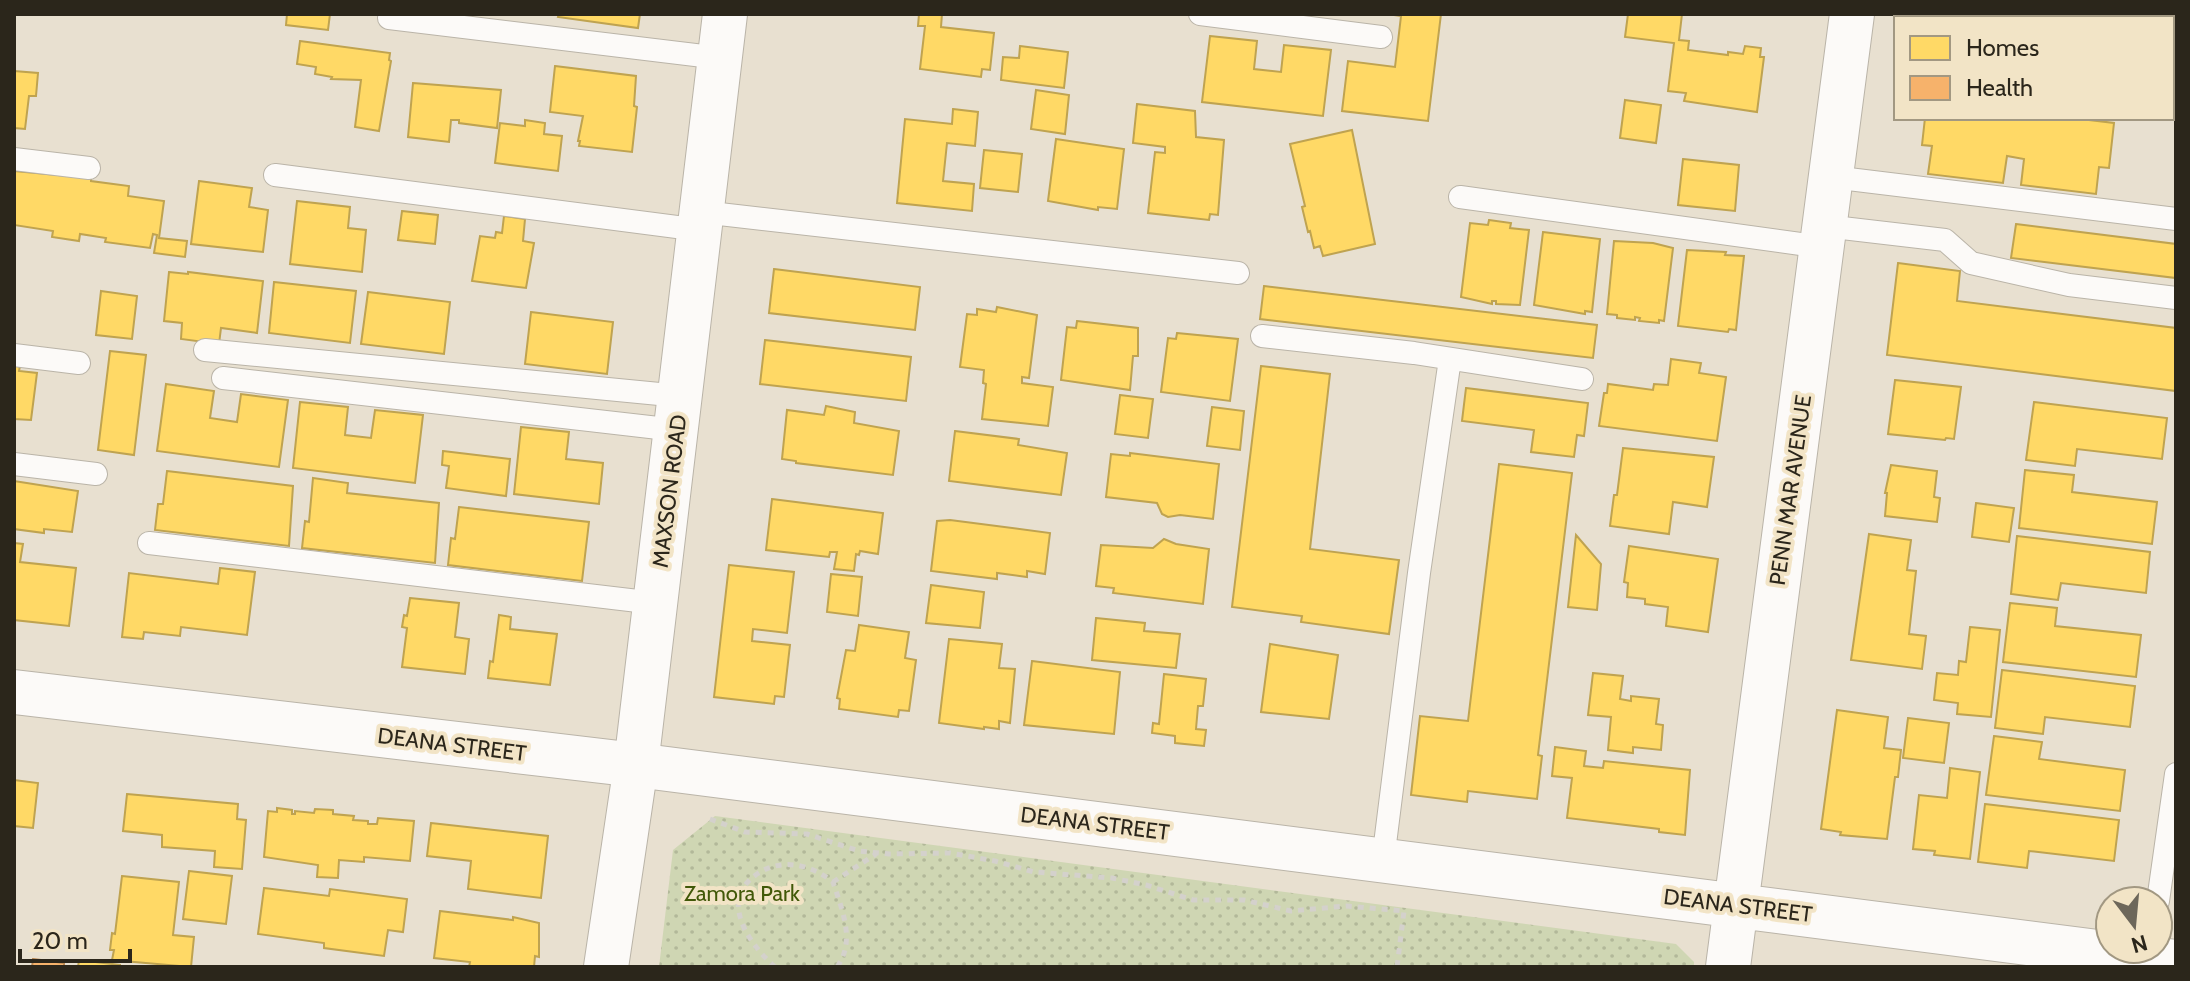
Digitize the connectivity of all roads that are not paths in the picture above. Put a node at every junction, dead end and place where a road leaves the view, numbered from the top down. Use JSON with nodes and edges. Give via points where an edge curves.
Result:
{"nodes":[{"id":1,"x":725,"y":14,"type":"edge"},
{"id":2,"x":1200,"y":14,"type":"edge"},
{"id":3,"x":1852,"y":14,"type":"edge"},
{"id":4,"x":389,"y":18,"type":"dead end"},
{"id":5,"x":1381,"y":37,"type":"dead end"},
{"id":6,"x":720,"y":58,"type":"junction"},
{"id":7,"x":14,"y":159,"type":"edge"},
{"id":8,"x":89,"y":168,"type":"dead end"},
{"id":9,"x":275,"y":175,"type":"dead end"},
{"id":10,"x":1832,"y":177,"type":"junction"},
{"id":11,"x":1460,"y":197,"type":"dead end"},
{"id":12,"x":2176,"y":219,"type":"edge"},
{"id":13,"x":701,"y":221,"type":"junction"},
{"id":14,"x":1824,"y":236,"type":"junction"},
{"id":15,"x":1238,"y":273,"type":"dead end"},
{"id":16,"x":2176,"y":298,"type":"edge"},
{"id":17,"x":1262,"y":336,"type":"dead end"},
{"id":18,"x":205,"y":350,"type":"dead end"},
{"id":19,"x":14,"y":355,"type":"edge"},
{"id":20,"x":1450,"y":359,"type":"junction"},
{"id":21,"x":79,"y":363,"type":"dead end"},
{"id":22,"x":223,"y":378,"type":"dead end"},
{"id":23,"x":1582,"y":379,"type":"dead end"},
{"id":24,"x":678,"y":413,"type":"junction"},
{"id":25,"x":14,"y":464,"type":"edge"},
{"id":26,"x":96,"y":474,"type":"dead end"},
{"id":27,"x":149,"y":543,"type":"dead end"},
{"id":28,"x":655,"y":603,"type":"junction"},
{"id":29,"x":14,"y":692,"type":"edge"},
{"id":30,"x":636,"y":765,"type":"junction"},
{"id":31,"x":2176,"y":774,"type":"edge"},
{"id":32,"x":1383,"y":860,"type":"junction"},
{"id":33,"x":2160,"y":885,"type":"edge"},
{"id":34,"x":1735,"y":905,"type":"junction"},
{"id":35,"x":2066,"y":958,"type":"edge"},
{"id":36,"x":2094,"y":958,"type":"edge"},
{"id":37,"x":606,"y":967,"type":"edge"},
{"id":38,"x":1728,"y":967,"type":"edge"}],
"edges":[{"from":1,"to":6,"type":"street","name":"MAXSON ROAD"},
{"from":2,"to":5,"type":"lane"},
{"from":3,"to":10,"type":"street","name":"PENN MAR AVENUE"},
{"from":4,"to":6,"type":"lane"},
{"from":6,"to":13,"type":"street","name":"MAXSON ROAD"},
{"from":7,"to":8,"type":"lane"},
{"from":9,"to":13,"type":"lane"},
{"from":10,"to":12,"type":"lane"},
{"from":10,"to":14,"type":"street","name":"PENN MAR AVENUE"},
{"from":11,"to":14,"type":"lane"},
{"from":13,"to":15,"type":"lane"},
{"from":13,"to":24,"type":"street","name":"MAXSON ROAD"},
{"from":14,"to":16,"type":"lane","via":[[1945,240],[1971,263],[2069,285]]},
{"from":14,"to":34,"type":"street","name":"PENN MAR AVENUE"},
{"from":17,"to":20,"type":"lane"},
{"from":18,"to":24,"type":"lane"},
{"from":19,"to":21,"type":"lane"},
{"from":20,"to":23,"type":"lane"},
{"from":20,"to":32,"type":"lane"},
{"from":22,"to":24,"type":"lane"},
{"from":24,"to":28,"type":"street","name":"MAXSON ROAD"},
{"from":25,"to":26,"type":"lane"},
{"from":27,"to":28,"type":"lane"},
{"from":28,"to":30,"type":"street","name":"MAXSON ROAD"},
{"from":29,"to":30,"type":"street","name":"DEANA STREET"},
{"from":30,"to":32,"type":"street","name":"DEANA STREET"},
{"from":30,"to":37,"type":"street","name":"MAXSON ROAD"},
{"from":31,"to":33,"type":"lane"},
{"from":32,"to":34,"type":"street","name":"DEANA STREET"},
{"from":34,"to":35,"type":"street","name":"DEANA STREET"},
{"from":34,"to":38,"type":"street","name":"PENN MAR AVENUE"},
{"from":35,"to":36,"type":"street","name":"DEANA STREET"}]}
